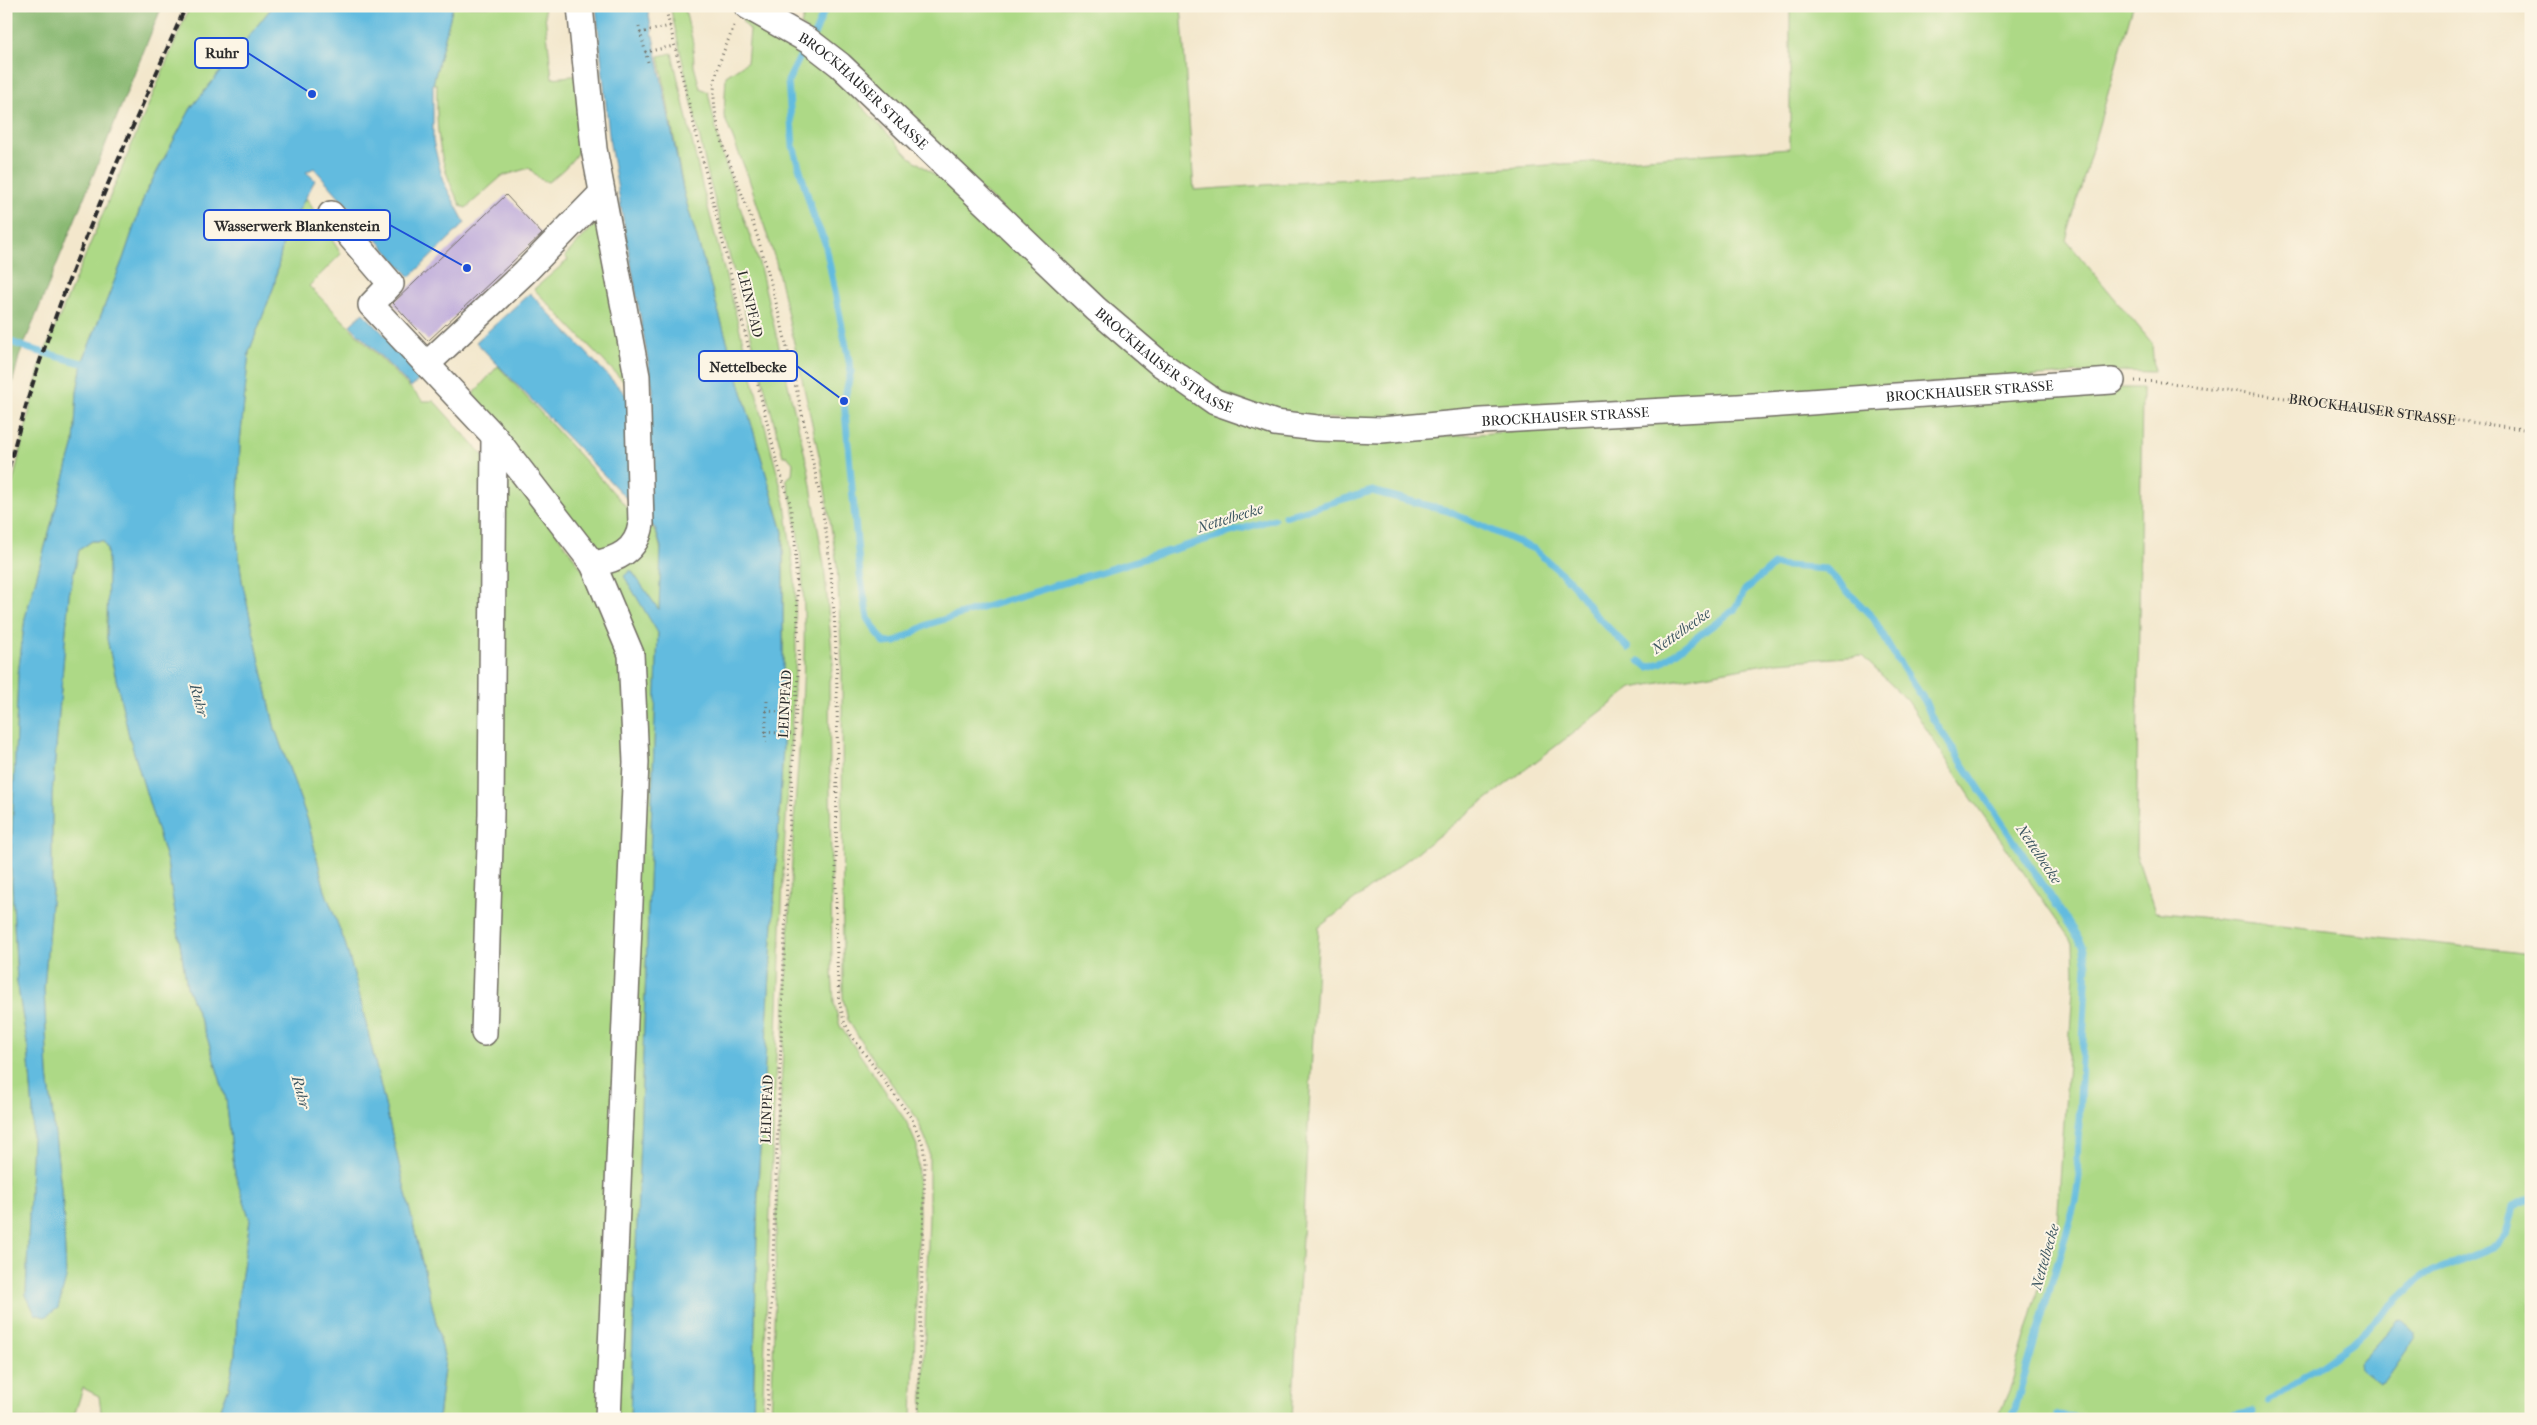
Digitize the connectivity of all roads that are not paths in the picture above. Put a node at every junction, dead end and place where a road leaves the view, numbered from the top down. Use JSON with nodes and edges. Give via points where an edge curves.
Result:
{"nodes":[{"id":1,"x":580,"y":6,"type":"edge"},
{"id":2,"x":741,"y":15,"type":"edge"},
{"id":3,"x":601,"y":194,"type":"junction"},
{"id":4,"x":331,"y":214,"type":"dead end"},
{"id":5,"x":428,"y":364,"type":"junction"},
{"id":6,"x":2112,"y":381,"type":"road end"},
{"id":7,"x":494,"y":436,"type":"junction"},
{"id":8,"x":593,"y":564,"type":"junction"},
{"id":9,"x":484,"y":1034,"type":"dead end"},
{"id":10,"x":608,"y":1419,"type":"edge"}],
"edges":[{"from":1,"to":3,"type":"lane"},
{"from":2,"to":6,"type":"lane","name":"BROCKHAUSER STRASSE","via":[[809,41],[840,65],[1096,309],[1158,362],[1215,402],[1274,423],[1380,430]]},
{"from":3,"to":5,"type":"lane"},
{"from":3,"to":8,"type":"lane","via":[[637,376],[640,531],[629,551],[619,559]]},
{"from":4,"to":5,"type":"lane","via":[[391,284],[371,305]]},
{"from":5,"to":7,"type":"lane"},
{"from":7,"to":8,"type":"lane"},
{"from":7,"to":9,"type":"lane","via":[[491,814]]},
{"from":8,"to":10,"type":"lane","via":[[631,654],[636,762]]}]}
